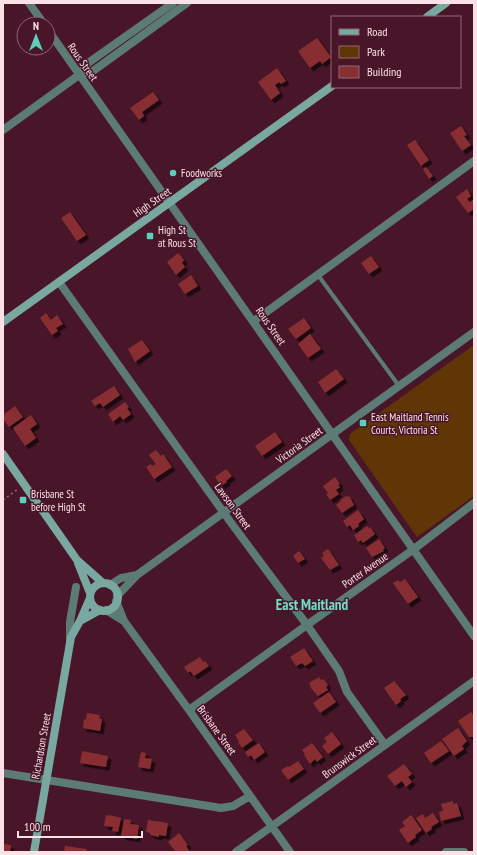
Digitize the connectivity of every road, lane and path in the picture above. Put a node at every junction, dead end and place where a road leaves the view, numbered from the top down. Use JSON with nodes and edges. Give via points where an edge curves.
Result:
{"nodes":[{"id":1,"x":29,"y":3,"type":"edge"},
{"id":2,"x":173,"y":3,"type":"edge"},
{"id":3,"x":187,"y":3,"type":"edge"},
{"id":4,"x":446,"y":3,"type":"edge"},
{"id":5,"x":38,"y":16,"type":"edge"},
{"id":6,"x":428,"y":16,"type":"edge"},
{"id":7,"x":56,"y":42,"type":"edge"},
{"id":8,"x":79,"y":75,"type":"junction"},
{"id":9,"x":331,"y":87,"type":"edge"},
{"id":10,"x":3,"y":130,"type":"edge"},
{"id":11,"x":474,"y":161,"type":"edge"},
{"id":12,"x":170,"y":203,"type":"junction"},
{"id":13,"x":318,"y":275,"type":"junction"},
{"id":14,"x":59,"y":282,"type":"junction"},
{"id":15,"x":254,"y":321,"type":"junction"},
{"id":16,"x":3,"y":322,"type":"edge"},
{"id":17,"x":474,"y":332,"type":"edge"},
{"id":18,"x":399,"y":386,"type":"junction"},
{"id":19,"x":333,"y":434,"type":"junction"},
{"id":20,"x":3,"y":454,"type":"edge"},
{"id":21,"x":25,"y":485,"type":"junction"},
{"id":22,"x":3,"y":500,"type":"edge"},
{"id":23,"x":474,"y":503,"type":"edge"},
{"id":24,"x":224,"y":512,"type":"junction"},
{"id":25,"x":414,"y":549,"type":"junction"},
{"id":26,"x":78,"y":560,"type":"junction"},
{"id":27,"x":137,"y":575,"type":"junction"},
{"id":28,"x":106,"y":584,"type":"junction"},
{"id":29,"x":76,"y":587,"type":"dead end"},
{"id":30,"x":90,"y":596,"type":"junction"},
{"id":31,"x":117,"y":599,"type":"junction"},
{"id":32,"x":103,"y":610,"type":"junction"},
{"id":33,"x":80,"y":621,"type":"junction"},
{"id":34,"x":124,"y":621,"type":"junction"},
{"id":35,"x":307,"y":625,"type":"junction"},
{"id":36,"x":474,"y":636,"type":"edge"},
{"id":37,"x":70,"y":644,"type":"junction"},
{"id":38,"x":474,"y":681,"type":"edge"},
{"id":39,"x":189,"y":710,"type":"junction"},
{"id":40,"x":385,"y":745,"type":"junction"},
{"id":41,"x":3,"y":773,"type":"edge"},
{"id":42,"x":46,"y":780,"type":"junction"},
{"id":43,"x":250,"y":796,"type":"junction"},
{"id":44,"x":272,"y":827,"type":"junction"},
{"id":45,"x":34,"y":852,"type":"edge"},
{"id":46,"x":236,"y":852,"type":"edge"},
{"id":47,"x":290,"y":852,"type":"edge"},
{"id":48,"x":446,"y":852,"type":"edge"},
{"id":49,"x":464,"y":852,"type":"edge"}],
"edges":[{"from":1,"to":5,"type":"street"},
{"from":2,"to":8,"type":"street","via":[[88,63]]},
{"from":3,"to":8,"type":"street","via":[[93,70]]},
{"from":4,"to":6,"type":"main road"},
{"from":7,"to":8,"type":"street","name":"Rous Street"},
{"from":8,"to":10,"type":"street"},
{"from":8,"to":12,"type":"street","name":"Rous Street"},
{"from":9,"to":12,"type":"main road","name":"High Street"},
{"from":11,"to":13,"type":"street"},
{"from":12,"to":14,"type":"main road","name":"High Street"},
{"from":12,"to":15,"type":"street","name":"Rous Street"},
{"from":13,"to":15,"type":"street"},
{"from":13,"to":18,"type":"lane"},
{"from":14,"to":16,"type":"main road","name":"High Street"},
{"from":14,"to":24,"type":"street","name":"Lawson Street"},
{"from":15,"to":19,"type":"street","name":"Rous Street"},
{"from":17,"to":18,"type":"street","name":"Victoria Street"},
{"from":18,"to":19,"type":"street","name":"Victoria Street"},
{"from":19,"to":24,"type":"street","name":"Victoria Street"},
{"from":19,"to":25,"type":"street","name":"Rous Street"},
{"from":20,"to":21,"type":"main road"},
{"from":21,"to":22,"type":"path"},
{"from":21,"to":26,"type":"main road"},
{"from":23,"to":25,"type":"street","name":"Porter Avenue"},
{"from":24,"to":27,"type":"street","name":"Victoria Street"},
{"from":24,"to":35,"type":"street","name":"Lawson Street"},
{"from":25,"to":35,"type":"street","name":"Porter Avenue"},
{"from":25,"to":36,"type":"street","name":"Rous Street"},
{"from":26,"to":28,"type":"main road"},
{"from":26,"to":30,"type":"main road"},
{"from":27,"to":28,"type":"street","name":"Victoria Street"},
{"from":27,"to":31,"type":"street","name":"Victoria Street"},
{"from":28,"to":30,"type":"main road","via":[[95,586]]},
{"from":28,"to":31,"type":"main road","via":[[115,590]]},
{"from":29,"to":37,"type":"street","name":"Richardson Street","via":[[70,622]]},
{"from":30,"to":32,"type":"main road","via":[[93,606]]},
{"from":30,"to":33,"type":"main road","name":"Richardson Street"},
{"from":31,"to":32,"type":"main road","via":[[114,605]]},
{"from":31,"to":34,"type":"street","name":"Brisbane Street"},
{"from":32,"to":33,"type":"main road"},
{"from":32,"to":34,"type":"street","name":"Brisbane Street"},
{"from":33,"to":37,"type":"main road","name":"Richardson Street","via":[[73,632]]},
{"from":34,"to":39,"type":"street","name":"Brisbane Street"},
{"from":35,"to":39,"type":"street","name":"Porter Avenue"},
{"from":35,"to":40,"type":"street","name":"Lawson Street","via":[[338,671],[347,692]]},
{"from":37,"to":42,"type":"main road","name":"Richardson Street"},
{"from":38,"to":40,"type":"street","name":"Brunswick Street"},
{"from":39,"to":43,"type":"street","name":"Brisbane Street"},
{"from":40,"to":44,"type":"street","name":"Brunswick Street"},
{"from":41,"to":42,"type":"street"},
{"from":42,"to":43,"type":"street","via":[[221,808],[233,806]]},
{"from":42,"to":45,"type":"main road","name":"Richardson Street"},
{"from":43,"to":44,"type":"street","name":"Brisbane Street"},
{"from":44,"to":46,"type":"street","name":"Brunswick Street"},
{"from":44,"to":47,"type":"street","name":"Brisbane Street"},
{"from":48,"to":49,"type":"street"}]}
